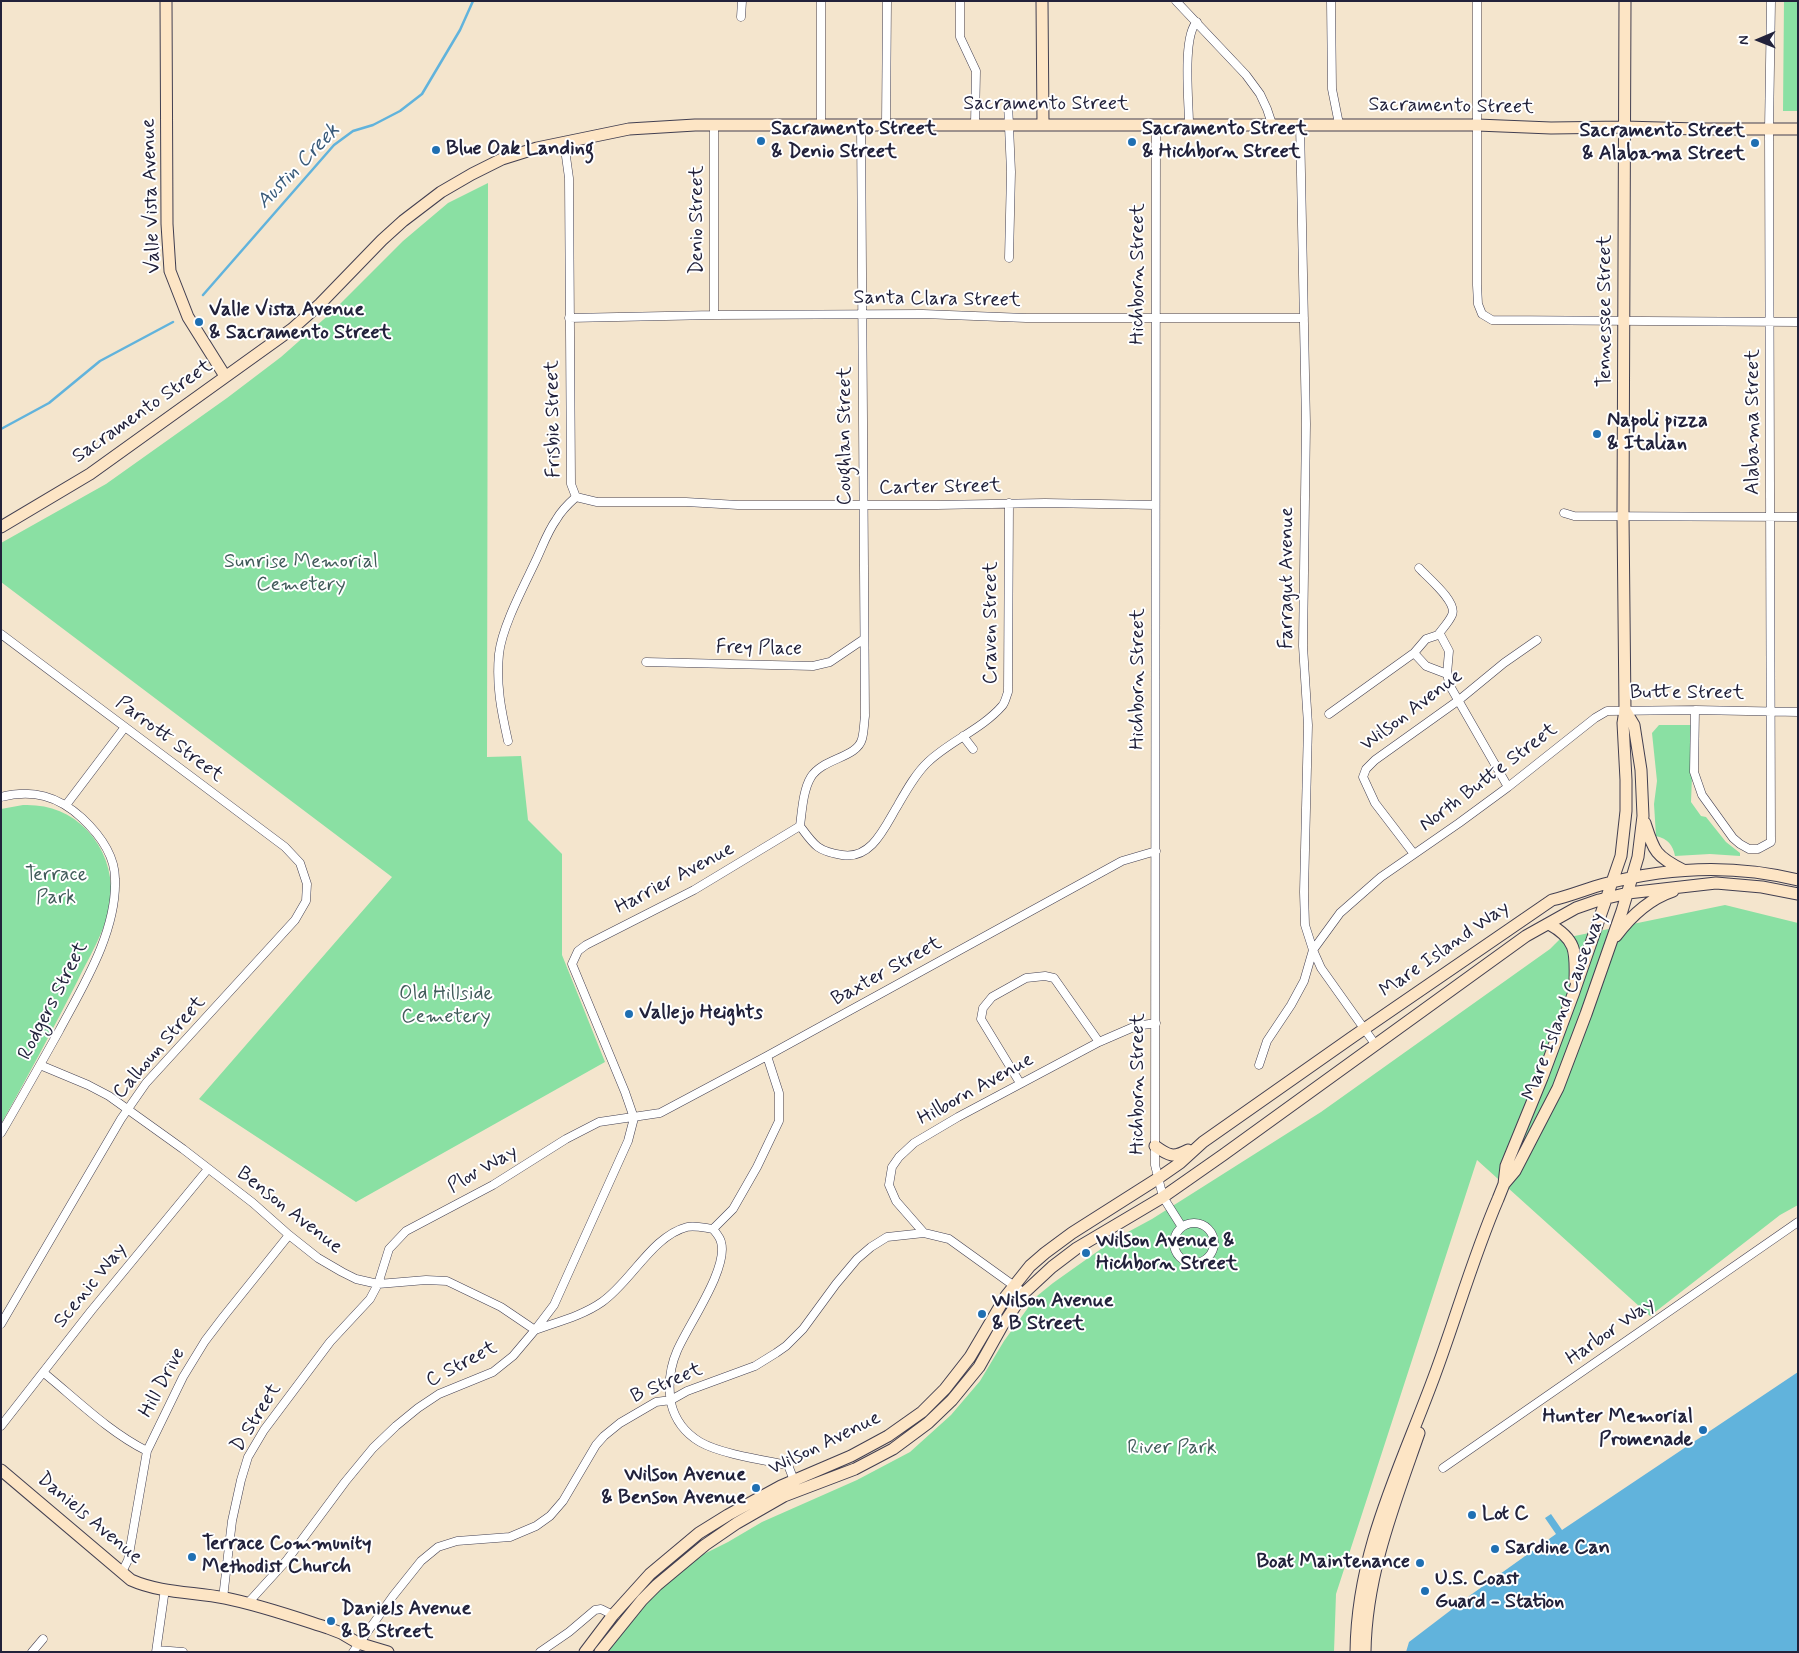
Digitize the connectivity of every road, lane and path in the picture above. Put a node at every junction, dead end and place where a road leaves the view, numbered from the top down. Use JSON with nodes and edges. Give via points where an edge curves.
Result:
{"nodes":[{"id":1,"x":166,"y":1,"type":"edge"},
{"id":2,"x":742,"y":1,"type":"edge"},
{"id":3,"x":820,"y":1,"type":"edge"},
{"id":4,"x":887,"y":1,"type":"edge"},
{"id":5,"x":960,"y":1,"type":"edge"},
{"id":6,"x":1042,"y":1,"type":"edge"},
{"id":7,"x":1176,"y":1,"type":"edge"},
{"id":8,"x":1331,"y":1,"type":"edge"},
{"id":9,"x":1477,"y":1,"type":"edge"},
{"id":10,"x":1624,"y":1,"type":"edge"},
{"id":11,"x":1771,"y":1,"type":"edge"},
{"id":12,"x":741,"y":17,"type":"dead end"},
{"id":13,"x":1196,"y":22,"type":"junction"},
{"id":14,"x":1008,"y":102,"type":"dead end"},
{"id":15,"x":821,"y":124,"type":"junction"},
{"id":16,"x":861,"y":124,"type":"junction"},
{"id":17,"x":886,"y":124,"type":"junction"},
{"id":18,"x":975,"y":124,"type":"junction"},
{"id":19,"x":1010,"y":124,"type":"junction"},
{"id":20,"x":1042,"y":124,"type":"junction"},
{"id":21,"x":1156,"y":124,"type":"junction"},
{"id":22,"x":1189,"y":124,"type":"junction"},
{"id":23,"x":1272,"y":124,"type":"junction"},
{"id":24,"x":1300,"y":124,"type":"junction"},
{"id":25,"x":1334,"y":124,"type":"junction"},
{"id":26,"x":714,"y":125,"type":"junction"},
{"id":27,"x":1477,"y":125,"type":"junction"},
{"id":28,"x":1624,"y":127,"type":"junction"},
{"id":29,"x":1769,"y":129,"type":"junction"},
{"id":30,"x":1798,"y":129,"type":"edge"},
{"id":31,"x":564,"y":142,"type":"junction"},
{"id":32,"x":1008,"y":258,"type":"dead end"},
{"id":33,"x":861,"y":314,"type":"junction"},
{"id":34,"x":714,"y":315,"type":"junction"},
{"id":35,"x":569,"y":318,"type":"junction"},
{"id":36,"x":1155,"y":318,"type":"junction"},
{"id":37,"x":1304,"y":318,"type":"junction"},
{"id":38,"x":1625,"y":322,"type":"junction"},
{"id":39,"x":1770,"y":322,"type":"junction"},
{"id":40,"x":1798,"y":322,"type":"edge"},
{"id":41,"x":225,"y":376,"type":"junction"},
{"id":42,"x":576,"y":497,"type":"junction"},
{"id":43,"x":1009,"y":503,"type":"junction"},
{"id":44,"x":1155,"y":505,"type":"junction"},
{"id":45,"x":863,"y":506,"type":"junction"},
{"id":46,"x":1564,"y":513,"type":"dead end"},
{"id":47,"x":1623,"y":516,"type":"junction"},
{"id":48,"x":1770,"y":517,"type":"junction"},
{"id":49,"x":1798,"y":517,"type":"edge"},
{"id":50,"x":1,"y":527,"type":"edge"},
{"id":51,"x":1419,"y":568,"type":"dead end"},
{"id":52,"x":1,"y":634,"type":"edge"},
{"id":53,"x":1438,"y":635,"type":"junction"},
{"id":54,"x":864,"y":639,"type":"junction"},
{"id":55,"x":1537,"y":640,"type":"dead end"},
{"id":56,"x":1414,"y":653,"type":"junction"},
{"id":57,"x":646,"y":662,"type":"dead end"},
{"id":58,"x":1448,"y":674,"type":"junction"},
{"id":59,"x":1459,"y":700,"type":"junction"},
{"id":60,"x":1625,"y":710,"type":"junction"},
{"id":61,"x":1695,"y":710,"type":"junction"},
{"id":62,"x":1771,"y":711,"type":"junction"},
{"id":63,"x":1798,"y":712,"type":"edge"},
{"id":64,"x":1329,"y":714,"type":"dead end"},
{"id":65,"x":125,"y":727,"type":"junction"},
{"id":66,"x":1582,"y":727,"type":"joint"},
{"id":67,"x":963,"y":736,"type":"junction"},
{"id":68,"x":508,"y":741,"type":"dead end"},
{"id":69,"x":973,"y":749,"type":"dead end"},
{"id":70,"x":1508,"y":787,"type":"junction"},
{"id":71,"x":1,"y":797,"type":"edge"},
{"id":72,"x":66,"y":805,"type":"junction"},
{"id":73,"x":1642,"y":816,"type":"junction"},
{"id":74,"x":800,"y":826,"type":"junction"},
{"id":75,"x":1156,"y":852,"type":"junction"},
{"id":76,"x":1414,"y":854,"type":"junction"},
{"id":77,"x":1683,"y":870,"type":"junction"},
{"id":78,"x":1632,"y":878,"type":"junction"},
{"id":79,"x":1798,"y":880,"type":"edge"},
{"id":80,"x":306,"y":882,"type":"joint"},
{"id":81,"x":1612,"y":882,"type":"junction"},
{"id":82,"x":1690,"y":886,"type":"junction"},
{"id":83,"x":1628,"y":893,"type":"junction"},
{"id":84,"x":1798,"y":894,"type":"edge"},
{"id":85,"x":1608,"y":897,"type":"junction"},
{"id":86,"x":1550,"y":924,"type":"junction"},
{"id":87,"x":1608,"y":948,"type":"junction"},
{"id":88,"x":1313,"y":950,"type":"junction"},
{"id":89,"x":1574,"y":992,"type":"junction"},
{"id":90,"x":1156,"y":1024,"type":"junction"},
{"id":91,"x":1364,"y":1029,"type":"junction"},
{"id":92,"x":1099,"y":1042,"type":"junction"},
{"id":93,"x":1376,"y":1044,"type":"junction"},
{"id":94,"x":767,"y":1056,"type":"junction"},
{"id":95,"x":40,"y":1065,"type":"junction"},
{"id":96,"x":1259,"y":1065,"type":"dead end"},
{"id":97,"x":1020,"y":1083,"type":"junction"},
{"id":98,"x":127,"y":1110,"type":"junction"},
{"id":99,"x":634,"y":1118,"type":"junction"},
{"id":100,"x":1,"y":1133,"type":"edge"},
{"id":101,"x":1203,"y":1142,"type":"junction"},
{"id":102,"x":1155,"y":1146,"type":"junction"},
{"id":103,"x":208,"y":1169,"type":"junction"},
{"id":104,"x":1157,"y":1179,"type":"junction"},
{"id":105,"x":1504,"y":1184,"type":"junction"},
{"id":106,"x":1163,"y":1197,"type":"junction"},
{"id":107,"x":1798,"y":1222,"type":"edge"},
{"id":108,"x":1182,"y":1227,"type":"junction"},
{"id":109,"x":713,"y":1229,"type":"junction"},
{"id":110,"x":924,"y":1233,"type":"junction"},
{"id":111,"x":289,"y":1236,"type":"junction"},
{"id":112,"x":378,"y":1284,"type":"junction"},
{"id":113,"x":1014,"y":1285,"type":"junction"},
{"id":114,"x":1024,"y":1293,"type":"junction"},
{"id":115,"x":1,"y":1324,"type":"edge"},
{"id":116,"x":535,"y":1330,"type":"junction"},
{"id":117,"x":44,"y":1373,"type":"junction"},
{"id":118,"x":1434,"y":1378,"type":"junction"},
{"id":119,"x":671,"y":1400,"type":"junction"},
{"id":120,"x":1,"y":1426,"type":"edge"},
{"id":121,"x":148,"y":1451,"type":"junction"},
{"id":122,"x":1442,"y":1468,"type":"dead end"},
{"id":123,"x":1,"y":1470,"type":"edge"},
{"id":124,"x":796,"y":1486,"type":"junction"},
{"id":125,"x":122,"y":1572,"type":"junction"},
{"id":126,"x":165,"y":1589,"type":"junction"},
{"id":127,"x":224,"y":1598,"type":"junction"},
{"id":128,"x":248,"y":1603,"type":"junction"},
{"id":129,"x":613,"y":1615,"type":"junction"},
{"id":130,"x":43,"y":1639,"type":"dead end"},
{"id":131,"x":355,"y":1648,"type":"edge"},
{"id":132,"x":157,"y":1651,"type":"edge"},
{"id":133,"x":32,"y":1652,"type":"edge"},
{"id":134,"x":183,"y":1652,"type":"edge"},
{"id":135,"x":368,"y":1652,"type":"edge"},
{"id":136,"x":388,"y":1652,"type":"edge"},
{"id":137,"x":540,"y":1652,"type":"edge"},
{"id":138,"x":585,"y":1652,"type":"edge"},
{"id":139,"x":600,"y":1652,"type":"edge"},
{"id":140,"x":1356,"y":1652,"type":"edge"},
{"id":141,"x":1365,"y":1652,"type":"edge"}],
"edges":[{"from":1,"to":41,"type":"main road","name":"Valle Vista Avenue","via":[[170,271],[188,317]]},
{"from":2,"to":12,"type":"street"},
{"from":3,"to":15,"type":"street"},
{"from":4,"to":17,"type":"street"},
{"from":5,"to":18,"type":"street","via":[[960,37],[976,71]]},
{"from":6,"to":20,"type":"main road"},
{"from":7,"to":13,"type":"street"},
{"from":8,"to":25,"type":"street"},
{"from":9,"to":27,"type":"street"},
{"from":10,"to":28,"type":"main road","name":"Tennessee Street"},
{"from":11,"to":29,"type":"street","name":"Alabama Street"},
{"from":13,"to":22,"type":"street","via":[[1188,43]]},
{"from":13,"to":23,"type":"street","via":[[1246,75],[1268,109]]},
{"from":14,"to":19,"type":"street"},
{"from":15,"to":16,"type":"main road","name":"Sacramento Street"},
{"from":15,"to":26,"type":"main road","name":"Sacramento Street"},
{"from":16,"to":17,"type":"main road","name":"Sacramento Street"},
{"from":16,"to":33,"type":"street","name":"Coughlan Street"},
{"from":17,"to":18,"type":"main road","name":"Sacramento Street"},
{"from":18,"to":19,"type":"main road","name":"Sacramento Street"},
{"from":19,"to":20,"type":"main road","name":"Sacramento Street"},
{"from":19,"to":32,"type":"street"},
{"from":20,"to":21,"type":"main road","name":"Sacramento Street"},
{"from":21,"to":22,"type":"main road","name":"Sacramento Street"},
{"from":21,"to":36,"type":"street","name":"Hichborn Street"},
{"from":22,"to":23,"type":"main road","name":"Sacramento Street"},
{"from":23,"to":24,"type":"main road","name":"Sacramento Street"},
{"from":24,"to":25,"type":"main road","name":"Sacramento Street"},
{"from":24,"to":37,"type":"street","name":"Farragut Avenue"},
{"from":25,"to":27,"type":"main road","name":"Sacramento Street"},
{"from":26,"to":31,"type":"main road","name":"Sacramento Street","via":[[629,129]]},
{"from":26,"to":34,"type":"street","name":"Denio Street"},
{"from":27,"to":28,"type":"main road","name":"Sacramento Street"},
{"from":27,"to":38,"type":"street","via":[[1478,304],[1482,314],[1492,320]]},
{"from":28,"to":29,"type":"main road","name":"Sacramento Street"},
{"from":28,"to":38,"type":"main road","name":"Tennessee Street"},
{"from":29,"to":30,"type":"main road","name":"Sacramento Street"},
{"from":29,"to":39,"type":"street","name":"Alabama Street"},
{"from":31,"to":35,"type":"street","name":"Frisbie Street","via":[[569,178]]},
{"from":31,"to":41,"type":"main road","name":"Sacramento Street","via":[[502,159],[441,192],[382,240],[292,329]]},
{"from":33,"to":34,"type":"street","name":"Santa Clara Street"},
{"from":33,"to":36,"type":"street","name":"Santa Clara Street"},
{"from":33,"to":45,"type":"street","name":"Coughlan Street"},
{"from":34,"to":35,"type":"street","name":"Santa Clara Street"},
{"from":35,"to":42,"type":"street","name":"Frisbie Street","via":[[571,484]]},
{"from":36,"to":37,"type":"street","name":"Santa Clara Street"},
{"from":36,"to":44,"type":"street","name":"Hichborn Street"},
{"from":37,"to":88,"type":"street","name":"Farragut Avenue","via":[[1303,646],[1308,725],[1304,892],[1305,925]]},
{"from":38,"to":39,"type":"street"},
{"from":38,"to":47,"type":"main road","name":"Tennessee Street"},
{"from":39,"to":40,"type":"street"},
{"from":39,"to":48,"type":"street","name":"Alabama Street"},
{"from":41,"to":50,"type":"main road","name":"Sacramento Street","via":[[90,474]]},
{"from":42,"to":45,"type":"street","name":"Carter Street","via":[[597,502]]},
{"from":42,"to":68,"type":"street","name":"Frisbie Street","via":[[554,521],[515,605],[499,652],[499,702]]},
{"from":43,"to":44,"type":"street","name":"Carter Street"},
{"from":43,"to":45,"type":"street","name":"Carter Street"},
{"from":43,"to":67,"type":"street","name":"Craven Street","via":[[1008,692],[1002,705]]},
{"from":44,"to":75,"type":"street","name":"Hichborn Street"},
{"from":45,"to":54,"type":"street","name":"Coughlan Street"},
{"from":46,"to":47,"type":"street"},
{"from":47,"to":48,"type":"street"},
{"from":47,"to":60,"type":"main road","name":"Tennessee Street"},
{"from":48,"to":49,"type":"street"},
{"from":48,"to":62,"type":"street","name":"Alabama Street"},
{"from":51,"to":53,"type":"street","via":[[1453,606],[1452,614]]},
{"from":52,"to":65,"type":"street","name":"Parrott Street"},
{"from":53,"to":56,"type":"street","via":[[1426,639]]},
{"from":53,"to":58,"type":"street","via":[[1450,651]]},
{"from":54,"to":57,"type":"street","name":"Frey Place","via":[[830,662],[813,666]]},
{"from":54,"to":74,"type":"street","name":"Coughlan Street","via":[[865,716],[862,740],[848,754],[818,768],[810,778]]},
{"from":55,"to":59,"type":"street","name":"Wilson Avenue"},
{"from":56,"to":58,"type":"street","via":[[1426,666]]},
{"from":56,"to":64,"type":"street"},
{"from":58,"to":59,"type":"street","via":[[1450,686]]},
{"from":59,"to":70,"type":"street"},
{"from":59,"to":76,"type":"street","name":"Wilson Avenue","via":[[1375,760],[1363,777],[1374,803]]},
{"from":60,"to":61,"type":"street","name":"Butte Street"},
{"from":60,"to":66,"type":"street","name":"Butte Street","via":[[1607,711]]},
{"from":60,"to":73,"type":"main road","name":"Tennessee Street","via":[[1634,726],[1642,770]]},
{"from":60,"to":81,"type":"main road","name":"Tennessee Street","via":[[1622,723],[1626,811],[1621,856]]},
{"from":61,"to":62,"type":"street","name":"Butte Street"},
{"from":61,"to":62,"type":"street","name":"Alabama Street","via":[[1694,772],[1702,795],[1733,838],[1749,849],[1758,849],[1772,842]]},
{"from":62,"to":63,"type":"street","name":"Butte Street"},
{"from":65,"to":72,"type":"street"},
{"from":65,"to":80,"type":"street","name":"Parrott Street","via":[[285,848],[300,863]]},
{"from":66,"to":70,"type":"street","name":"North Butte Street"},
{"from":67,"to":69,"type":"street"},
{"from":67,"to":74,"type":"street","name":"Craven Street","via":[[927,763],[877,840],[864,850],[846,856],[825,853]]},
{"from":70,"to":76,"type":"street","name":"North Butte Street"},
{"from":71,"to":72,"type":"street","name":"Rodgers Street","via":[[43,795]]},
{"from":72,"to":95,"type":"street","name":"Rodgers Street","via":[[91,826],[108,849],[116,878],[115,895],[98,954]]},
{"from":73,"to":77,"type":"main road","via":[[1656,852]]},
{"from":73,"to":78,"type":"main road","name":"Tennessee Street","via":[[1638,858]]},
{"from":74,"to":99,"type":"street","name":"Harrier Avenue","via":[[694,890],[578,950],[572,964]]},
{"from":75,"to":90,"type":"street","name":"Hichborn Street"},
{"from":75,"to":94,"type":"street","name":"Baxter Street","via":[[1122,861]]},
{"from":76,"to":88,"type":"street","via":[[1351,902]]},
{"from":77,"to":78,"type":"main road","name":"Mare Island Way"},
{"from":77,"to":79,"type":"main road","name":"Mare Island Way","via":[[1756,871]]},
{"from":78,"to":81,"type":"main road","name":"Mare Island Way"},
{"from":78,"to":83,"type":"main road","name":"Tennessee Street"},
{"from":80,"to":98,"type":"street","name":"Calhoun Street","via":[[306,902],[295,920],[146,1083]]},
{"from":81,"to":85,"type":"main road","name":"Tennessee Street"},
{"from":81,"to":91,"type":"main road","name":"Mare Island Way","via":[[1552,900]]},
{"from":82,"to":83,"type":"main road","name":"Mare Island Way"},
{"from":82,"to":84,"type":"main road","name":"Mare Island Way","via":[[1741,884]]},
{"from":82,"to":87,"type":"main road","via":[[1662,896],[1640,910]]},
{"from":83,"to":85,"type":"main road","name":"Mare Island Way"},
{"from":83,"to":87,"type":"main road","name":"Mare Island Causeway"},
{"from":85,"to":86,"type":"main road","name":"Mare Island Way","via":[[1576,908]]},
{"from":85,"to":89,"type":"main road","name":"Mare Island Causeway"},
{"from":86,"to":89,"type":"main road","via":[[1570,938],[1576,964]]},
{"from":86,"to":93,"type":"main road","name":"Mare Island Way","via":[[1513,945]]},
{"from":87,"to":105,"type":"main road","name":"Mare Island Causeway","via":[[1558,1088],[1515,1171]]},
{"from":88,"to":91,"type":"street","name":"Farragut Avenue"},
{"from":88,"to":96,"type":"street","via":[[1304,981],[1267,1041]]},
{"from":89,"to":105,"type":"main road","name":"Mare Island Causeway","via":[[1506,1166]]},
{"from":90,"to":92,"type":"street","name":"Hilborn Avenue","via":[[1136,1026]]},
{"from":90,"to":102,"type":"street","name":"Hichborn Street"},
{"from":91,"to":93,"type":"street","name":"Farragut Avenue"},
{"from":91,"to":101,"type":"main road","name":"Mare Island Way"},
{"from":92,"to":97,"type":"street","name":"Hilborn Avenue"},
{"from":92,"to":97,"type":"street","via":[[1054,978],[1026,978],[992,997],[983,1008],[981,1018]]},
{"from":93,"to":106,"type":"main road","name":"Mare Island Way"},
{"from":94,"to":99,"type":"street","name":"Baxter Street","via":[[660,1113]]},
{"from":94,"to":109,"type":"street","via":[[779,1093],[779,1122],[733,1209]]},
{"from":95,"to":98,"type":"street","name":"Benson Avenue","via":[[88,1085]]},
{"from":95,"to":100,"type":"street","name":"Rodgers Street"},
{"from":97,"to":110,"type":"street","name":"Hilborn Avenue","via":[[914,1143],[892,1167],[889,1185],[896,1202]]},
{"from":98,"to":103,"type":"street","name":"Benson Avenue"},
{"from":98,"to":115,"type":"street","name":"Calhoun Street"},
{"from":99,"to":112,"type":"street","name":"Plov Way","via":[[590,1126],[493,1185],[406,1231],[389,1249]]},
{"from":99,"to":116,"type":"street","name":"C Street","via":[[628,1141],[554,1305]]},
{"from":101,"to":102,"type":"main road","via":[[1177,1156]]},
{"from":101,"to":104,"type":"main road","name":"Mare Island Way"},
{"from":102,"to":104,"type":"street","name":"Hichborn Street"},
{"from":103,"to":111,"type":"street","name":"Benson Avenue"},
{"from":103,"to":117,"type":"street","name":"Scenic Way"},
{"from":104,"to":106,"type":"street","name":"Hichborn Street"},
{"from":104,"to":113,"type":"main road","name":"Wilson Avenue","via":[[1051,1248]]},
{"from":105,"to":118,"type":"main road","name":"Mare Island Causeway"},
{"from":106,"to":108,"type":"street","name":"Hichborn Street"},
{"from":106,"to":114,"type":"main road","name":"Wilson Avenue","via":[[1077,1248]]},
{"from":107,"to":122,"type":"street","name":"Harbor Way"},
{"from":108,"to":108,"type":"street","via":[[1176,1234],[1174,1246],[1180,1258],[1188,1263],[1204,1262],[1214,1250],[1212,1232],[1194,1223]]},
{"from":109,"to":116,"type":"street","via":[[687,1227],[668,1236],[618,1290],[601,1303]]},
{"from":109,"to":119,"type":"street","via":[[722,1244],[719,1268],[677,1351],[670,1378]]},
{"from":110,"to":113,"type":"street","name":"B Street","via":[[949,1239]]},
{"from":110,"to":119,"type":"street","name":"B Street","via":[[887,1238],[871,1247],[836,1284],[803,1329],[776,1353],[755,1366]]},
{"from":111,"to":112,"type":"street","name":"Benson Avenue","via":[[342,1272]]},
{"from":111,"to":121,"type":"street","name":"Hill Drive","via":[[205,1341],[183,1377]]},
{"from":112,"to":116,"type":"street","name":"Benson Avenue","via":[[426,1280],[447,1282],[501,1307]]},
{"from":112,"to":127,"type":"street","name":"D Street","via":[[370,1299],[325,1349],[264,1430],[248,1457],[232,1521]]},
{"from":113,"to":114,"type":"street","name":"B Street"},
{"from":113,"to":124,"type":"main road","name":"Wilson Avenue","via":[[970,1357],[922,1412],[888,1436]]},
{"from":114,"to":124,"type":"main road","name":"Wilson Avenue","via":[[979,1367],[928,1424],[893,1449],[855,1469]]},
{"from":116,"to":128,"type":"street","name":"C Street","via":[[513,1356],[493,1372],[439,1394],[396,1426],[373,1448],[287,1560]]},
{"from":117,"to":120,"type":"street","name":"Scenic Way"},
{"from":117,"to":121,"type":"street","via":[[114,1431]]},
{"from":118,"to":140,"type":"main road","name":"Mare Island Causeway","via":[[1396,1473],[1367,1560]]},
{"from":118,"to":141,"type":"main road","name":"Mare Island Causeway","via":[[1376,1562]]},
{"from":119,"to":124,"type":"street","via":[[674,1415],[687,1433],[711,1447],[788,1465]]},
{"from":119,"to":131,"type":"street","name":"B Street","via":[[656,1402],[604,1436],[563,1502],[536,1526],[510,1536],[457,1541],[438,1547],[421,1561]]},
{"from":121,"to":125,"type":"street","name":"Hill Drive","via":[[128,1560]]},
{"from":123,"to":125,"type":"main road","name":"Daniels Avenue"},
{"from":124,"to":129,"type":"main road","name":"Wilson Avenue","via":[[753,1501],[699,1533],[650,1574]]},
{"from":124,"to":139,"type":"main road","name":"Wilson Avenue","via":[[736,1523],[681,1565],[642,1600]]},
{"from":125,"to":126,"type":"main road","name":"Daniels Avenue","via":[[131,1580]]},
{"from":126,"to":127,"type":"main road","name":"Daniels Avenue"},
{"from":126,"to":132,"type":"street"},
{"from":127,"to":128,"type":"main road","name":"Daniels Avenue"},
{"from":128,"to":131,"type":"main road","name":"Daniels Avenue","via":[[341,1633]]},
{"from":129,"to":137,"type":"street","via":[[596,1610]]},
{"from":129,"to":138,"type":"main road","name":"Wilson Avenue"},
{"from":130,"to":133,"type":"street"},
{"from":131,"to":135,"type":"street"},
{"from":131,"to":136,"type":"main road","name":"Daniels Avenue"},
{"from":132,"to":134,"type":"street"}]}
